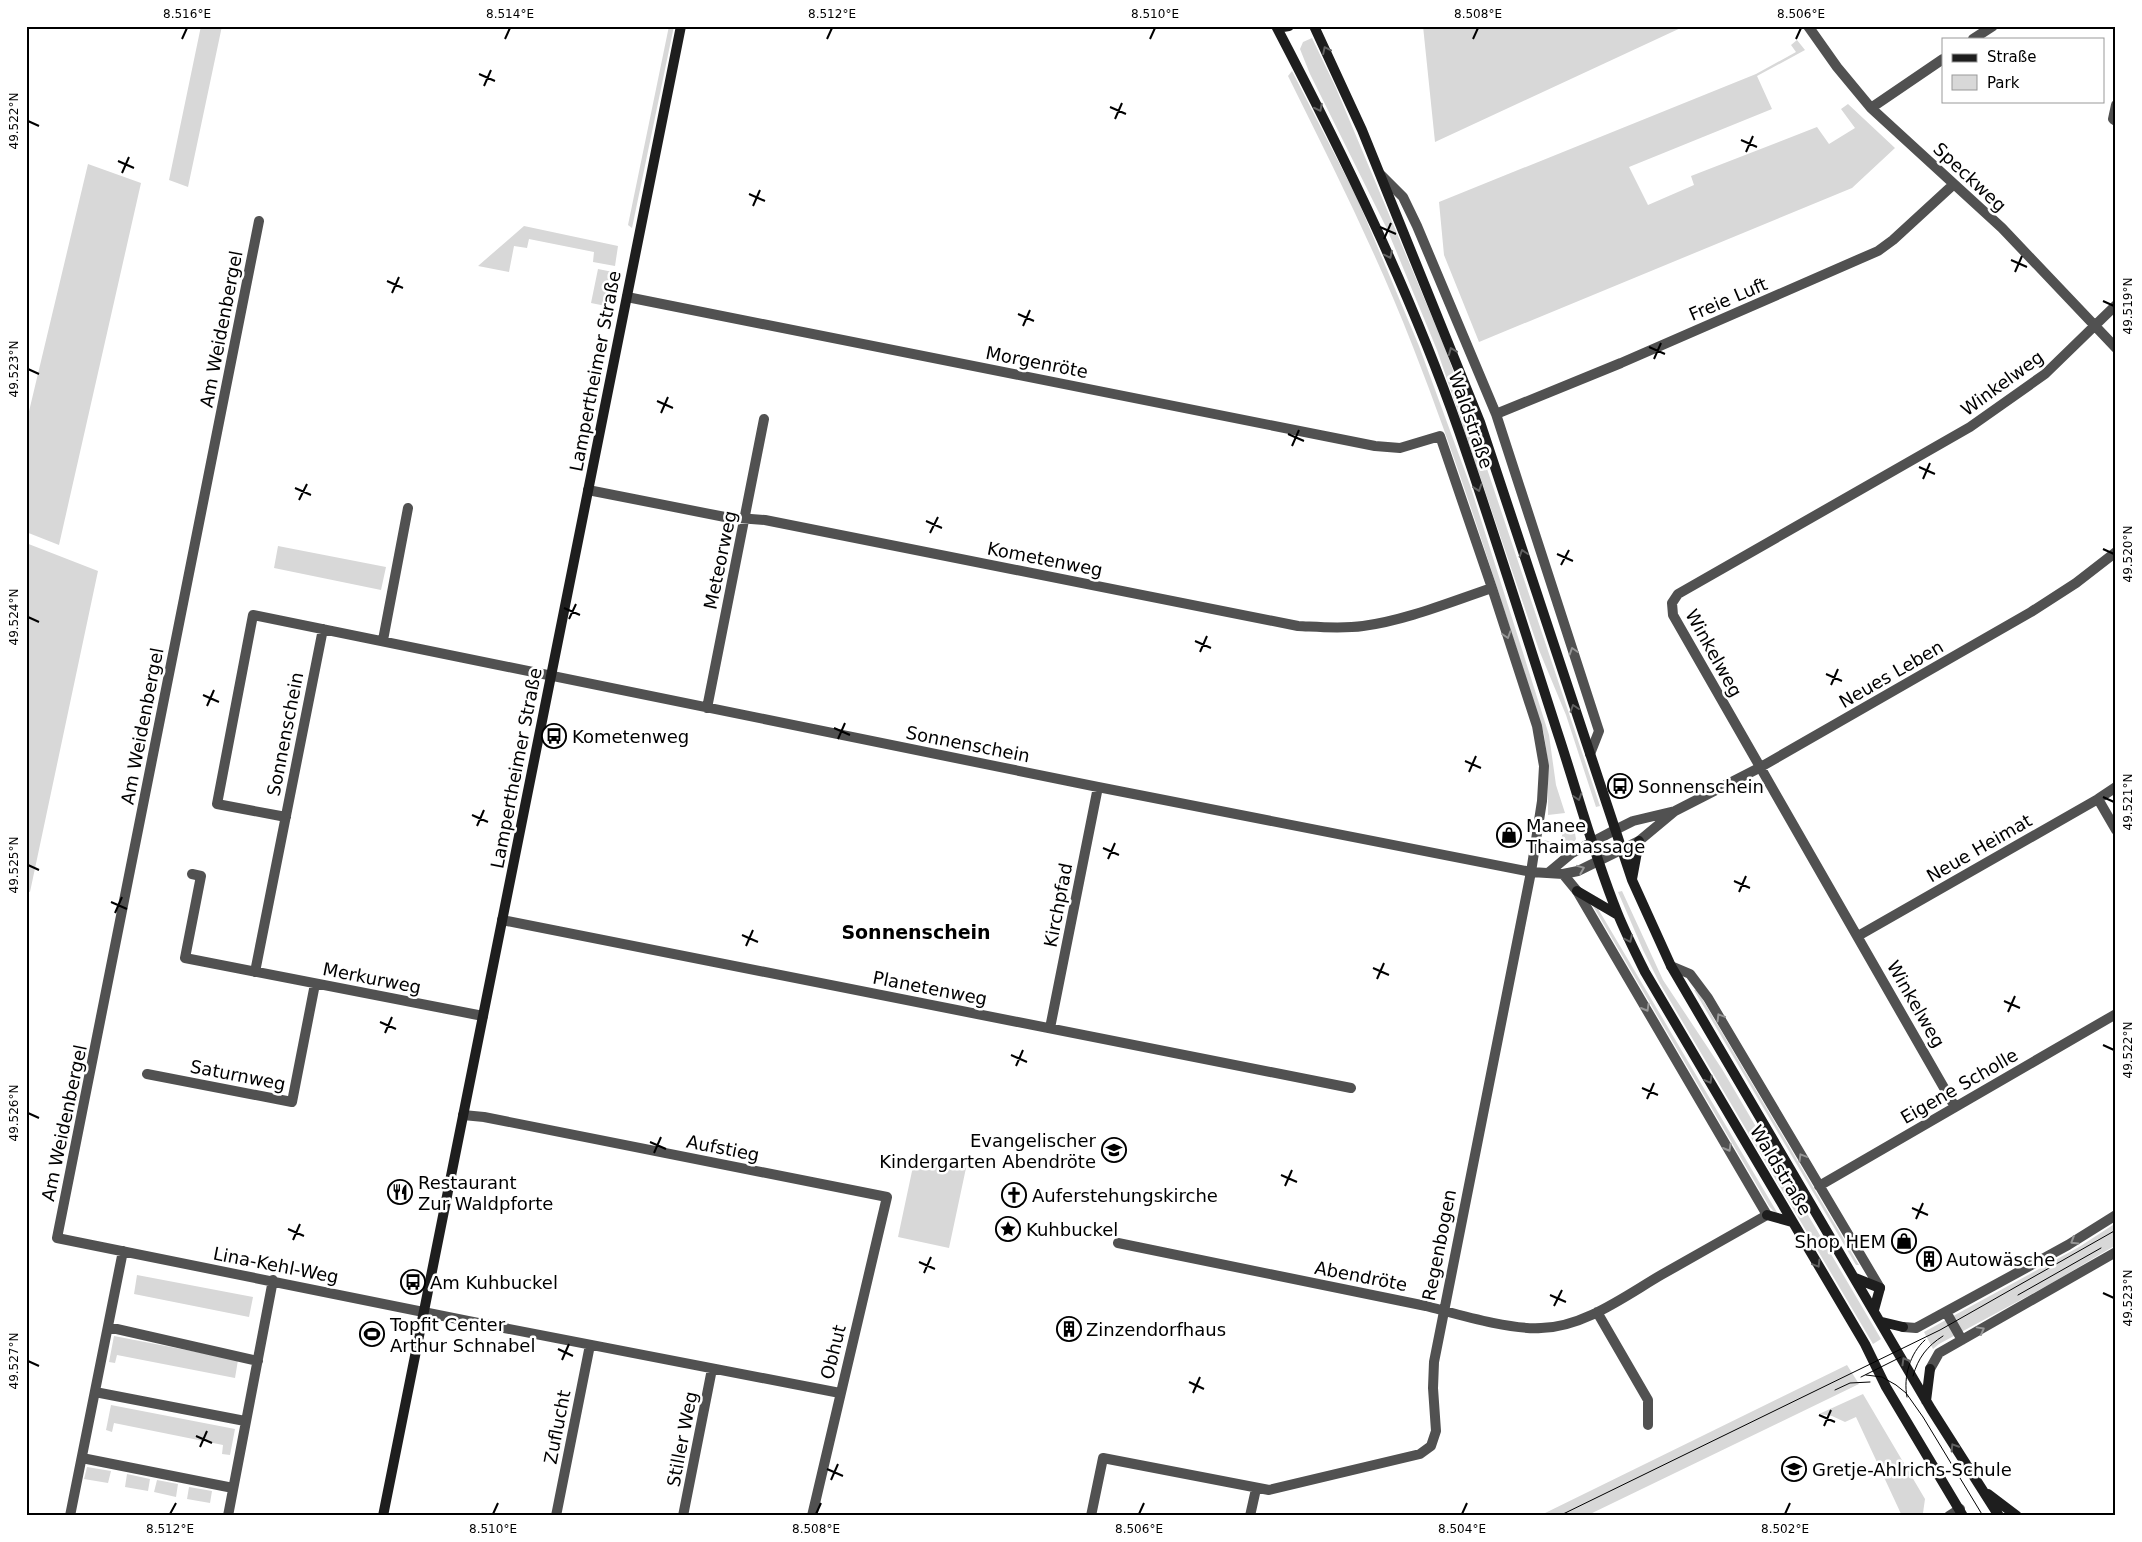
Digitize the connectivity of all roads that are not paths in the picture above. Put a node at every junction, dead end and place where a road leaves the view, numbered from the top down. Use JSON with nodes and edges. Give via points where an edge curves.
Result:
{"nodes":[{"id":1,"x":681,"y":26,"type":"edge"},
{"id":2,"x":1290,"y":26,"type":"edge"},
{"id":3,"x":1314,"y":26,"type":"edge"},
{"id":4,"x":1808,"y":26,"type":"edge"},
{"id":5,"x":1993,"y":26,"type":"edge"},
{"id":6,"x":1278,"y":27,"type":"edge"},
{"id":7,"x":1975,"y":38,"type":"edge"},
{"id":8,"x":1942,"y":60,"type":"edge"},
{"id":9,"x":2116,"y":105,"type":"edge"},
{"id":10,"x":1871,"y":108,"type":"junction"},
{"id":11,"x":2116,"y":121,"type":"edge"},
{"id":12,"x":1380,"y":175,"type":"junction"},
{"id":13,"x":1954,"y":184,"type":"junction"},
{"id":14,"x":259,"y":221,"type":"dead end"},
{"id":15,"x":626,"y":297,"type":"junction"},
{"id":16,"x":2116,"y":305,"type":"edge"},
{"id":17,"x":2095,"y":326,"type":"junction"},
{"id":18,"x":2116,"y":348,"type":"edge"},
{"id":19,"x":1496,"y":414,"type":"junction"},
{"id":20,"x":764,"y":419,"type":"dead end"},
{"id":21,"x":1440,"y":436,"type":"joint"},
{"id":22,"x":588,"y":490,"type":"junction"},
{"id":23,"x":408,"y":508,"type":"dead end"},
{"id":24,"x":745,"y":518,"type":"junction"},
{"id":25,"x":2116,"y":552,"type":"edge"},
{"id":26,"x":1492,"y":588,"type":"junction"},
{"id":27,"x":323,"y":629,"type":"junction"},
{"id":28,"x":383,"y":640,"type":"junction"},
{"id":29,"x":551,"y":677,"type":"junction"},
{"id":30,"x":707,"y":708,"type":"junction"},
{"id":31,"x":1590,"y":754,"type":"junction"},
{"id":32,"x":1759,"y":768,"type":"junction"},
{"id":33,"x":1098,"y":787,"type":"junction"},
{"id":34,"x":2116,"y":787,"type":"edge"},
{"id":35,"x":2098,"y":799,"type":"junction"},
{"id":36,"x":1675,"y":811,"type":"junction"},
{"id":37,"x":286,"y":817,"type":"junction"},
{"id":38,"x":1615,"y":830,"type":"junction"},
{"id":39,"x":2116,"y":830,"type":"edge"},
{"id":40,"x":1639,"y":841,"type":"junction"},
{"id":41,"x":1592,"y":842,"type":"junction"},
{"id":42,"x":1621,"y":850,"type":"junction"},
{"id":43,"x":1598,"y":861,"type":"junction"},
{"id":44,"x":1530,"y":872,"type":"junction"},
{"id":45,"x":1548,"y":873,"type":"junction"},
{"id":46,"x":192,"y":874,"type":"dead end"},
{"id":47,"x":1564,"y":874,"type":"junction"},
{"id":48,"x":1632,"y":880,"type":"junction"},
{"id":49,"x":1577,"y":891,"type":"junction"},
{"id":50,"x":1618,"y":915,"type":"junction"},
{"id":51,"x":502,"y":920,"type":"junction"},
{"id":52,"x":1858,"y":936,"type":"junction"},
{"id":53,"x":1670,"y":966,"type":"junction"},
{"id":54,"x":255,"y":972,"type":"junction"},
{"id":55,"x":315,"y":984,"type":"junction"},
{"id":56,"x":2116,"y":1014,"type":"edge"},
{"id":57,"x":483,"y":1016,"type":"junction"},
{"id":58,"x":1050,"y":1028,"type":"junction"},
{"id":59,"x":147,"y":1074,"type":"dead end"},
{"id":60,"x":1351,"y":1088,"type":"dead end"},
{"id":61,"x":1956,"y":1107,"type":"junction"},
{"id":62,"x":463,"y":1115,"type":"junction"},
{"id":63,"x":1819,"y":1186,"type":"junction"},
{"id":64,"x":887,"y":1197,"type":"joint"},
{"id":65,"x":1767,"y":1215,"type":"junction"},
{"id":66,"x":2116,"y":1215,"type":"edge"},
{"id":67,"x":1792,"y":1222,"type":"junction"},
{"id":68,"x":57,"y":1238,"type":"joint"},
{"id":69,"x":1118,"y":1243,"type":"dead end"},
{"id":70,"x":123,"y":1251,"type":"junction"},
{"id":71,"x":2116,"y":1252,"type":"edge"},
{"id":72,"x":1855,"y":1278,"type":"junction"},
{"id":73,"x":273,"y":1280,"type":"junction"},
{"id":74,"x":1880,"y":1288,"type":"junction"},
{"id":75,"x":1443,"y":1310,"type":"junction"},
{"id":76,"x":1874,"y":1310,"type":"junction"},
{"id":77,"x":424,"y":1312,"type":"junction"},
{"id":78,"x":1597,"y":1312,"type":"junction"},
{"id":79,"x":1946,"y":1312,"type":"junction"},
{"id":80,"x":1882,"y":1322,"type":"junction"},
{"id":81,"x":108,"y":1327,"type":"junction"},
{"id":82,"x":1903,"y":1327,"type":"joint"},
{"id":83,"x":1962,"y":1340,"type":"junction"},
{"id":84,"x":590,"y":1345,"type":"junction"},
{"id":85,"x":258,"y":1361,"type":"junction"},
{"id":86,"x":712,"y":1368,"type":"junction"},
{"id":87,"x":1930,"y":1369,"type":"joint"},
{"id":88,"x":95,"y":1392,"type":"junction"},
{"id":89,"x":840,"y":1393,"type":"junction"},
{"id":90,"x":1926,"y":1401,"type":"junction"},
{"id":91,"x":246,"y":1421,"type":"junction"},
{"id":92,"x":1648,"y":1425,"type":"dead end"},
{"id":93,"x":82,"y":1458,"type":"junction"},
{"id":94,"x":233,"y":1488,"type":"junction"},
{"id":95,"x":1980,"y":1488,"type":"junction"},
{"id":96,"x":1256,"y":1489,"type":"junction"},
{"id":97,"x":1962,"y":1512,"type":"edge"},
{"id":98,"x":70,"y":1516,"type":"edge"},
{"id":99,"x":228,"y":1516,"type":"edge"},
{"id":100,"x":383,"y":1516,"type":"edge"},
{"id":101,"x":556,"y":1516,"type":"edge"},
{"id":102,"x":683,"y":1516,"type":"edge"},
{"id":103,"x":812,"y":1516,"type":"edge"},
{"id":104,"x":1091,"y":1516,"type":"edge"},
{"id":105,"x":1250,"y":1516,"type":"edge"},
{"id":106,"x":1948,"y":1516,"type":"edge"},
{"id":107,"x":1999,"y":1516,"type":"edge"},
{"id":108,"x":2017,"y":1516,"type":"edge"}],
"edges":[{"from":1,"to":15,"type":"main road","name":"Lampertheimer Straße"},
{"from":2,"to":6,"type":"main road"},
{"from":12,"to":3,"type":"main road","name":"Waldstraße","one_way":true},
{"from":4,"to":10,"type":"street","name":"Speckweg"},
{"from":5,"to":7,"type":"street"},
{"from":6,"to":41,"type":"main road","name":"Waldstraße","one_way":true,"via":[[1362,194],[1430,351],[1521,615]]},
{"from":8,"to":10,"type":"street"},
{"from":9,"to":11,"type":"street"},
{"from":10,"to":13,"type":"street","name":"Speckweg"},
{"from":12,"to":19,"type":"street","name":"Waldstraße","via":[[1403,197]]},
{"from":31,"to":12,"type":"main road","name":"Waldstraße","one_way":true,"via":[[1480,422]]},
{"from":13,"to":17,"type":"street","name":"Speckweg","via":[[2002,228]]},
{"from":13,"to":19,"type":"street","name":"Freie Luft","via":[[1878,251]]},
{"from":14,"to":68,"type":"street","name":"Am Weidenbergel"},
{"from":15,"to":21,"type":"street","name":"Morgenröte","via":[[1375,446],[1400,448]]},
{"from":15,"to":22,"type":"main road","name":"Lampertheimer Straße"},
{"from":16,"to":17,"type":"street","name":"Winkelweg"},
{"from":17,"to":18,"type":"street","name":"Speckweg"},
{"from":17,"to":32,"type":"street","name":"Winkelweg","via":[[2045,374],[1970,427],[1678,594],[1672,603],[1673,615]]},
{"from":31,"to":19,"type":"street","name":"Waldstraße","one_way":true,"via":[[1599,731]]},
{"from":20,"to":24,"type":"street","name":"Meteorweg"},
{"from":21,"to":26,"type":"street","name":"Waldstraße"},
{"from":22,"to":24,"type":"street","name":"Kometenweg","via":[[725,517]]},
{"from":22,"to":29,"type":"main road","name":"Lampertheimer Straße"},
{"from":23,"to":28,"type":"street"},
{"from":24,"to":26,"type":"street","name":"Kometenweg","via":[[1298,626],[1362,626],[1392,620]]},
{"from":24,"to":30,"type":"street","name":"Meteorweg"},
{"from":25,"to":32,"type":"street","name":"Neues Leben","via":[[2031,612]]},
{"from":26,"to":44,"type":"street","name":"Waldstraße","one_way":true,"via":[[1537,726],[1544,766],[1542,801]]},
{"from":27,"to":28,"type":"street","name":"Sonnenschein"},
{"from":27,"to":37,"type":"street","name":"Sonnenschein"},
{"from":27,"to":37,"type":"street","name":"Sonnenschein","via":[[253,615],[216,804]]},
{"from":28,"to":29,"type":"street","name":"Sonnenschein"},
{"from":29,"to":30,"type":"street","name":"Sonnenschein"},
{"from":29,"to":51,"type":"main road","name":"Lampertheimer Straße"},
{"from":30,"to":33,"type":"street","name":"Sonnenschein"},
{"from":31,"to":38,"type":"main road","name":"Waldstraße"},
{"from":32,"to":36,"type":"street","name":"Neues Leben"},
{"from":32,"to":52,"type":"street","name":"Winkelweg"},
{"from":33,"to":44,"type":"street","name":"Sonnenschein"},
{"from":33,"to":58,"type":"street","name":"Kirchpfad"},
{"from":34,"to":35,"type":"street","name":"Neue Heimat"},
{"from":35,"to":39,"type":"street"},
{"from":35,"to":52,"type":"street","name":"Neue Heimat"},
{"from":36,"to":38,"type":"street","name":"Neues Leben","via":[[1633,821]]},
{"from":36,"to":40,"type":"street","name":"Neues Leben"},
{"from":37,"to":54,"type":"street","name":"Sonnenschein"},
{"from":38,"to":41,"type":"street"},
{"from":38,"to":42,"type":"main road","name":"Waldstraße"},
{"from":40,"to":42,"type":"street","name":"Neues Leben"},
{"from":40,"to":48,"type":"main road"},
{"from":41,"to":43,"type":"main road","name":"Waldstraße"},
{"from":41,"to":45,"type":"street","via":[[1572,853]]},
{"from":42,"to":43,"type":"street"},
{"from":42,"to":48,"type":"main road","name":"Waldstraße"},
{"from":47,"to":43,"type":"street","name":"Sonnenschein","one_way":true},
{"from":43,"to":50,"type":"main road","name":"Waldstraße"},
{"from":44,"to":45,"type":"street","name":"Sonnenschein"},
{"from":44,"to":75,"type":"street","name":"Regenbogen"},
{"from":45,"to":47,"type":"street","name":"Sonnenschein"},
{"from":46,"to":54,"type":"street","name":"Merkurweg","via":[[201,876],[185,958]]},
{"from":47,"to":49,"type":"street","name":"Waldstraße"},
{"from":48,"to":53,"type":"main road","name":"Waldstraße"},
{"from":49,"to":50,"type":"main road"},
{"from":49,"to":65,"type":"street","name":"Waldstraße","one_way":true},
{"from":50,"to":67,"type":"main road","name":"Waldstraße","one_way":true,"via":[[1645,972]]},
{"from":51,"to":57,"type":"main road","name":"Lampertheimer Straße"},
{"from":51,"to":58,"type":"street","name":"Planetenweg"},
{"from":52,"to":61,"type":"street","name":"Winkelweg"},
{"from":63,"to":53,"type":"street","name":"Waldstraße","one_way":true,"via":[[1708,998],[1690,974]]},
{"from":53,"to":72,"type":"main road","name":"Waldstraße"},
{"from":54,"to":55,"type":"street","name":"Merkurweg"},
{"from":55,"to":57,"type":"street","name":"Merkurweg"},
{"from":55,"to":59,"type":"street","name":"Saturnweg","via":[[292,1102]]},
{"from":56,"to":61,"type":"street","name":"Eigene Scholle"},
{"from":57,"to":62,"type":"main road","name":"Lampertheimer Straße"},
{"from":58,"to":60,"type":"street","name":"Planetenweg"},
{"from":61,"to":63,"type":"street","name":"Eigene Scholle"},
{"from":62,"to":64,"type":"street","name":"Aufstieg"},
{"from":62,"to":77,"type":"main road","name":"Lampertheimer Straße"},
{"from":63,"to":74,"type":"street","name":"Waldstraße"},
{"from":64,"to":89,"type":"street","name":"Obhut"},
{"from":65,"to":67,"type":"main road"},
{"from":65,"to":78,"type":"street","name":"Abendröte"},
{"from":66,"to":79,"type":"street","one_way":true,"via":[[2068,1246]]},
{"from":67,"to":97,"type":"main road","name":"Waldstraße","one_way":true},
{"from":68,"to":70,"type":"street","name":"Lina-Kehl-Weg"},
{"from":69,"to":75,"type":"street","name":"Abendröte"},
{"from":70,"to":73,"type":"street","name":"Lina-Kehl-Weg"},
{"from":70,"to":81,"type":"street"},
{"from":83,"to":71,"type":"street","one_way":true},
{"from":72,"to":74,"type":"main road"},
{"from":72,"to":76,"type":"main road","name":"Waldstraße"},
{"from":73,"to":77,"type":"street","name":"Lina-Kehl-Weg"},
{"from":73,"to":85,"type":"street"},
{"from":74,"to":76,"type":"main road"},
{"from":75,"to":78,"type":"street","name":"Abendröte","via":[[1514,1326],[1541,1328],[1564,1325]]},
{"from":75,"to":96,"type":"street","name":"Regenbogen","via":[[1434,1362],[1436,1431],[1431,1446],[1420,1454],[1351,1472],[1280,1489]]},
{"from":76,"to":80,"type":"main road","name":"Waldstraße"},
{"from":77,"to":84,"type":"street"},
{"from":77,"to":100,"type":"main road","name":"Lampertheimer Straße"},
{"from":78,"to":92,"type":"street","via":[[1648,1400]]},
{"from":79,"to":82,"type":"street","via":[[1916,1328]]},
{"from":79,"to":83,"type":"street"},
{"from":80,"to":82,"type":"main road"},
{"from":90,"to":80,"type":"main road","name":"Waldstraße","one_way":true},
{"from":81,"to":85,"type":"street"},
{"from":81,"to":88,"type":"street"},
{"from":83,"to":87,"type":"street","via":[[1939,1353]]},
{"from":84,"to":86,"type":"street"},
{"from":84,"to":101,"type":"street","name":"Zuflucht"},
{"from":85,"to":91,"type":"street"},
{"from":86,"to":89,"type":"street"},
{"from":86,"to":102,"type":"street","name":"Stiller Weg"},
{"from":87,"to":90,"type":"main road"},
{"from":88,"to":91,"type":"street"},
{"from":88,"to":93,"type":"street"},
{"from":89,"to":103,"type":"street","name":"Obhut"},
{"from":95,"to":90,"type":"main road","name":"Waldstraße","one_way":true},
{"from":91,"to":94,"type":"street"},
{"from":93,"to":94,"type":"street"},
{"from":93,"to":98,"type":"street"},
{"from":94,"to":99,"type":"street"},
{"from":95,"to":107,"type":"main road","name":"Waldstraße"},
{"from":95,"to":108,"type":"main road"},
{"from":96,"to":104,"type":"street","name":"Regenbogen","via":[[1102,1458]]},
{"from":96,"to":105,"type":"street"},
{"from":97,"to":106,"type":"street"}]}
